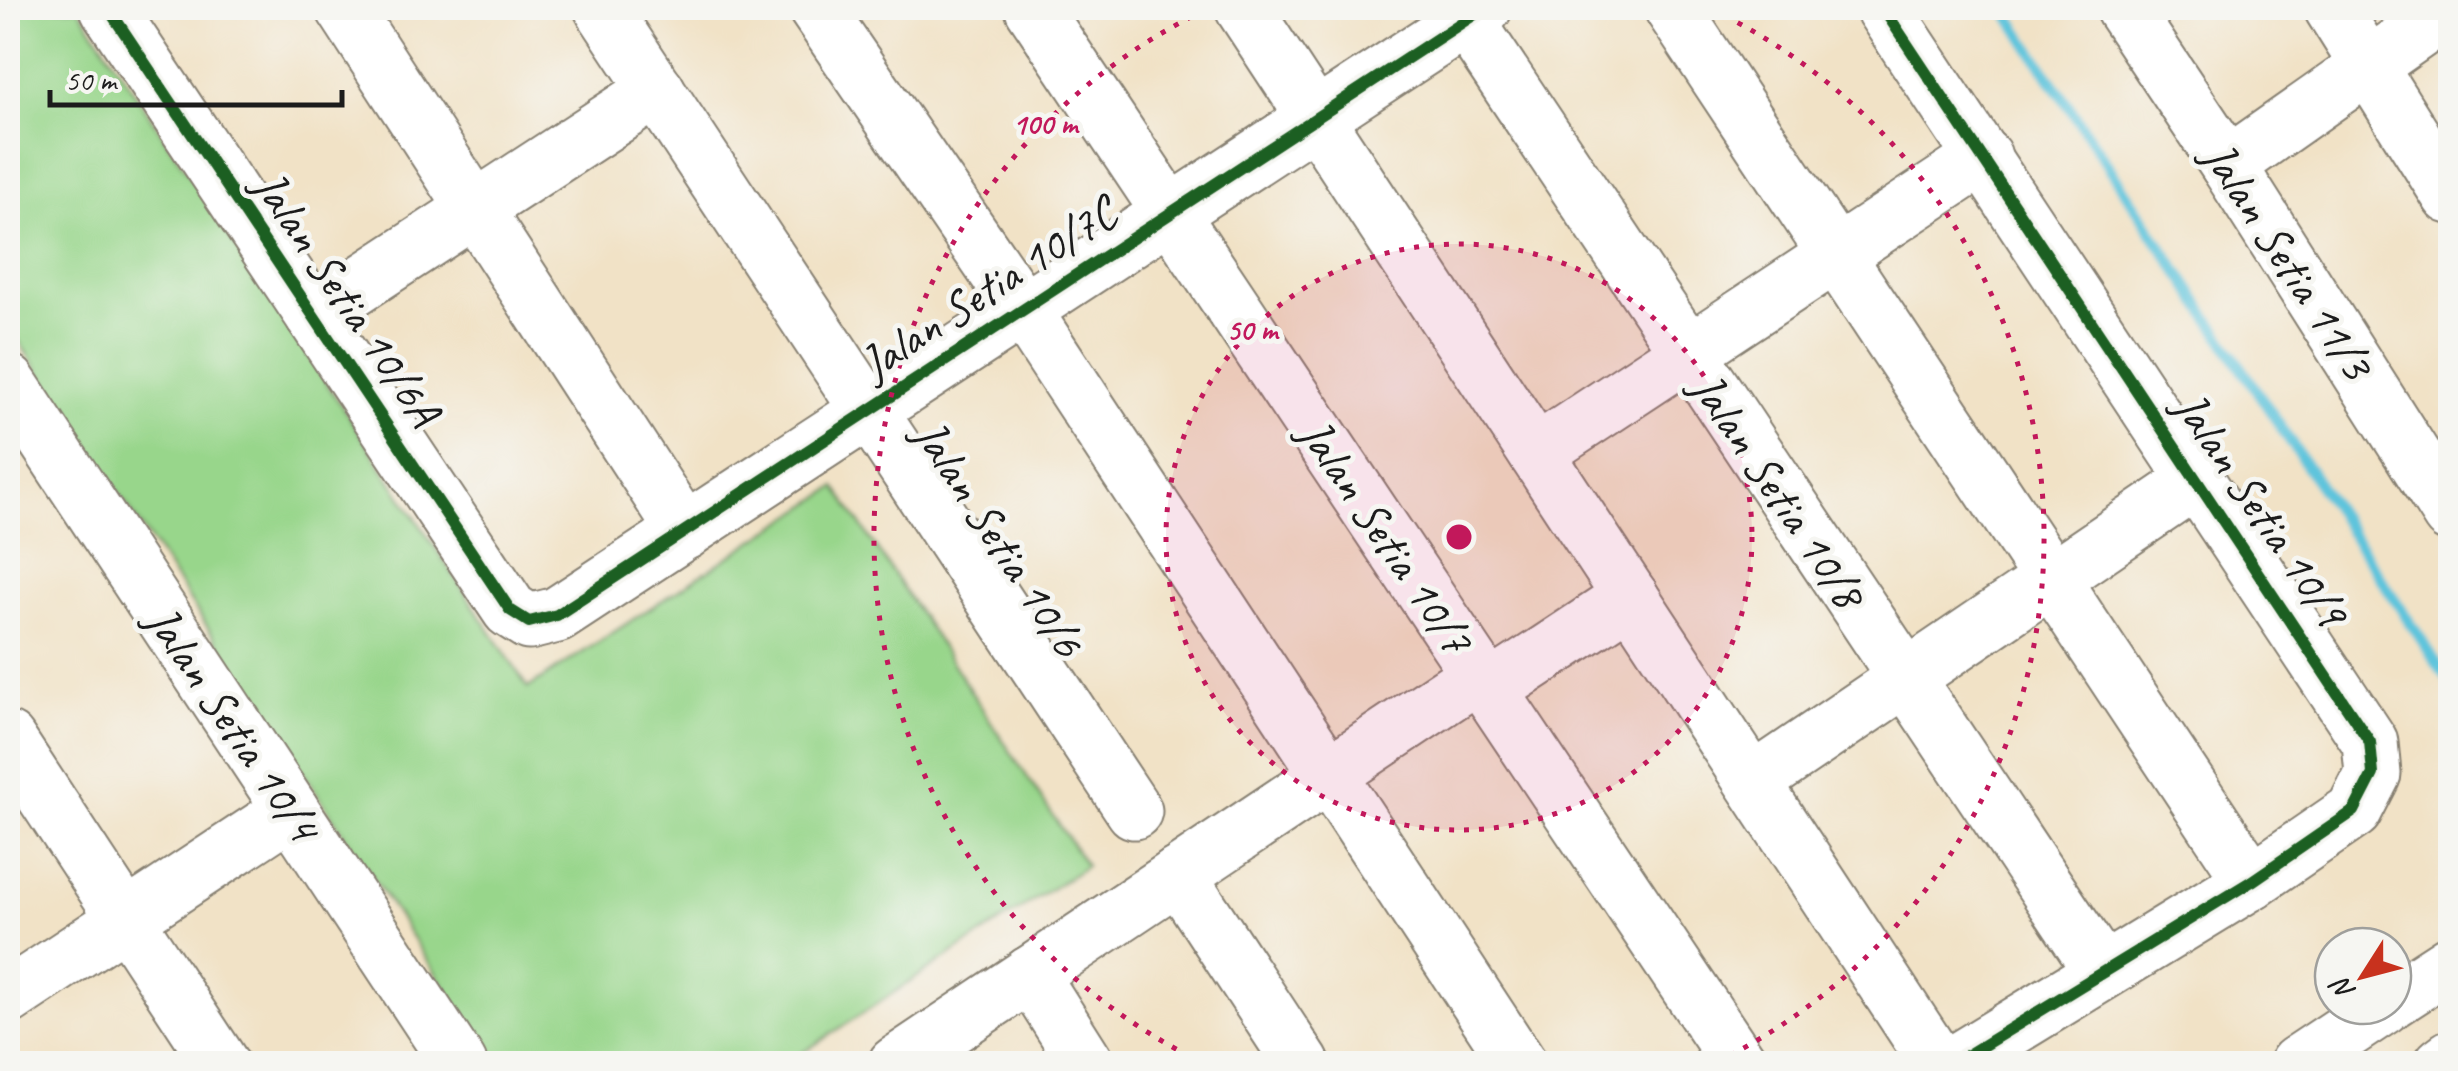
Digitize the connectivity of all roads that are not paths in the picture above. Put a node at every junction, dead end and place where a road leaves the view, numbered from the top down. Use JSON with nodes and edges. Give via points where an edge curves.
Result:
{"nodes":[{"id":1,"x":344,"y":8,"type":"edge"},
{"id":2,"x":602,"y":8,"type":"edge"},
{"id":3,"x":816,"y":8,"type":"edge"},
{"id":4,"x":1033,"y":8,"type":"edge"},
{"id":5,"x":1243,"y":8,"type":"edge"},
{"id":6,"x":1672,"y":8,"type":"edge"},
{"id":7,"x":1883,"y":8,"type":"edge"},
{"id":8,"x":2123,"y":8,"type":"edge"},
{"id":9,"x":2332,"y":8,"type":"edge"},
{"id":10,"x":113,"y":9,"type":"edge"},
{"id":11,"x":2450,"y":9,"type":"edge"},
{"id":12,"x":1469,"y":11,"type":"edge"},
{"id":13,"x":2370,"y":66,"type":"junction"},
{"id":14,"x":656,"y":90,"type":"junction"},
{"id":15,"x":1316,"y":118,"type":"junction"},
{"id":16,"x":1984,"y":156,"type":"junction"},
{"id":17,"x":2228,"y":165,"type":"junction"},
{"id":18,"x":2450,"y":196,"type":"edge"},
{"id":19,"x":475,"y":210,"type":"junction"},
{"id":20,"x":1170,"y":213,"type":"junction"},
{"id":21,"x":1836,"y":254,"type":"junction"},
{"id":22,"x":1023,"y":310,"type":"junction"},
{"id":23,"x":314,"y":316,"type":"junction"},
{"id":24,"x":1686,"y":354,"type":"junction"},
{"id":25,"x":8,"y":382,"type":"edge"},
{"id":26,"x":870,"y":410,"type":"junction"},
{"id":27,"x":1536,"y":453,"type":"junction"},
{"id":28,"x":2196,"y":481,"type":"junction"},
{"id":29,"x":2450,"y":514,"type":"edge"},
{"id":30,"x":684,"y":532,"type":"junction"},
{"id":31,"x":2052,"y":579,"type":"junction"},
{"id":32,"x":1631,"y":597,"type":"junction"},
{"id":33,"x":529,"y":622,"type":"joint"},
{"id":34,"x":1905,"y":679,"type":"junction"},
{"id":35,"x":1484,"y":682,"type":"junction"},
{"id":36,"x":8,"y":740,"type":"edge"},
{"id":37,"x":1328,"y":775,"type":"junction"},
{"id":38,"x":1752,"y":782,"type":"junction"},
{"id":39,"x":291,"y":810,"type":"junction"},
{"id":40,"x":1134,"y":811,"type":"dead end"},
{"id":41,"x":1178,"y":875,"type":"junction"},
{"id":42,"x":2252,"y":881,"type":"junction"},
{"id":43,"x":126,"y":919,"type":"junction"},
{"id":44,"x":2450,"y":963,"type":"edge"},
{"id":45,"x":2102,"y":971,"type":"junction"},
{"id":46,"x":1030,"y":974,"type":"junction"},
{"id":47,"x":2413,"y":987,"type":"edge"},
{"id":48,"x":8,"y":997,"type":"edge"},
{"id":49,"x":2354,"y":1026,"type":"edge"},
{"id":50,"x":2450,"y":1058,"type":"edge"},
{"id":51,"x":221,"y":1064,"type":"edge"},
{"id":52,"x":459,"y":1064,"type":"edge"},
{"id":53,"x":896,"y":1064,"type":"edge"},
{"id":54,"x":1087,"y":1064,"type":"edge"},
{"id":55,"x":1302,"y":1064,"type":"edge"},
{"id":56,"x":1519,"y":1064,"type":"edge"},
{"id":57,"x":1740,"y":1064,"type":"edge"},
{"id":58,"x":1938,"y":1064,"type":"edge"},
{"id":59,"x":1953,"y":1064,"type":"edge"},
{"id":60,"x":2297,"y":1064,"type":"edge"},
{"id":61,"x":2442,"y":1064,"type":"edge"}],
"edges":[{"from":1,"to":19,"type":"street"},
{"from":2,"to":14,"type":"street","name":"Jalan Setia 10/6"},
{"from":3,"to":22,"type":"street"},
{"from":4,"to":20,"type":"street","name":"Jalan Setia 10/7"},
{"from":5,"to":15,"type":"street"},
{"from":6,"to":21,"type":"street"},
{"from":7,"to":16,"type":"street","name":"Jalan Setia 10/9"},
{"from":8,"to":17,"type":"street","name":"Jalan Setia 11/3"},
{"from":9,"to":13,"type":"street"},
{"from":10,"to":23,"type":"street","name":"Jalan Setia 10/6A"},
{"from":11,"to":13,"type":"street"},
{"from":12,"to":15,"type":"street","name":"Jalan Setia 10/7C"},
{"from":12,"to":24,"type":"street","name":"Jalan Setia 10/8"},
{"from":13,"to":17,"type":"street"},
{"from":13,"to":18,"type":"street"},
{"from":14,"to":19,"type":"street"},
{"from":14,"to":26,"type":"street","name":"Jalan Setia 10/6"},
{"from":15,"to":20,"type":"street","name":"Jalan Setia 10/7C"},
{"from":15,"to":27,"type":"street"},
{"from":16,"to":21,"type":"street"},
{"from":16,"to":28,"type":"street","name":"Jalan Setia 10/9"},
{"from":17,"to":29,"type":"street","name":"Jalan Setia 11/3"},
{"from":19,"to":23,"type":"street"},
{"from":19,"to":30,"type":"street"},
{"from":20,"to":22,"type":"street","name":"Jalan Setia 10/7C"},
{"from":20,"to":35,"type":"street","name":"Jalan Setia 10/7"},
{"from":21,"to":24,"type":"street"},
{"from":21,"to":31,"type":"street"},
{"from":22,"to":26,"type":"street","name":"Jalan Setia 10/7C"},
{"from":22,"to":37,"type":"street"},
{"from":23,"to":33,"type":"street","name":"Jalan Setia 10/6A","via":[[510,610]]},
{"from":24,"to":27,"type":"street"},
{"from":24,"to":34,"type":"street","name":"Jalan Setia 10/8"},
{"from":25,"to":39,"type":"street","name":"Jalan Setia 10/4"},
{"from":26,"to":30,"type":"street","name":"Jalan Setia 10/7C"},
{"from":26,"to":40,"type":"street","name":"Jalan Setia 10/6"},
{"from":27,"to":32,"type":"street"},
{"from":28,"to":31,"type":"street"},
{"from":28,"to":42,"type":"street","name":"Jalan Setia 10/9","via":[[2370,742],[2373,774],[2354,811]]},
{"from":30,"to":33,"type":"street","name":"Jalan Setia 10/7C","via":[[557,615]]},
{"from":31,"to":34,"type":"street"},
{"from":31,"to":42,"type":"street"},
{"from":32,"to":35,"type":"street"},
{"from":32,"to":38,"type":"street"},
{"from":34,"to":38,"type":"street"},
{"from":34,"to":45,"type":"street","name":"Jalan Setia 10/8"},
{"from":35,"to":37,"type":"street"},
{"from":35,"to":57,"type":"street","name":"Jalan Setia 10/7"},
{"from":36,"to":43,"type":"street"},
{"from":37,"to":41,"type":"street"},
{"from":37,"to":56,"type":"street"},
{"from":38,"to":58,"type":"street"},
{"from":39,"to":43,"type":"street"},
{"from":39,"to":52,"type":"street","name":"Jalan Setia 10/4"},
{"from":41,"to":46,"type":"street"},
{"from":41,"to":55,"type":"street"},
{"from":42,"to":45,"type":"street","name":"Jalan Setia 10/9"},
{"from":43,"to":48,"type":"street"},
{"from":43,"to":51,"type":"street"},
{"from":44,"to":47,"type":"street"},
{"from":45,"to":59,"type":"street"},
{"from":46,"to":53,"type":"street"},
{"from":46,"to":54,"type":"street"},
{"from":49,"to":60,"type":"street"},
{"from":50,"to":61,"type":"street"}]}
